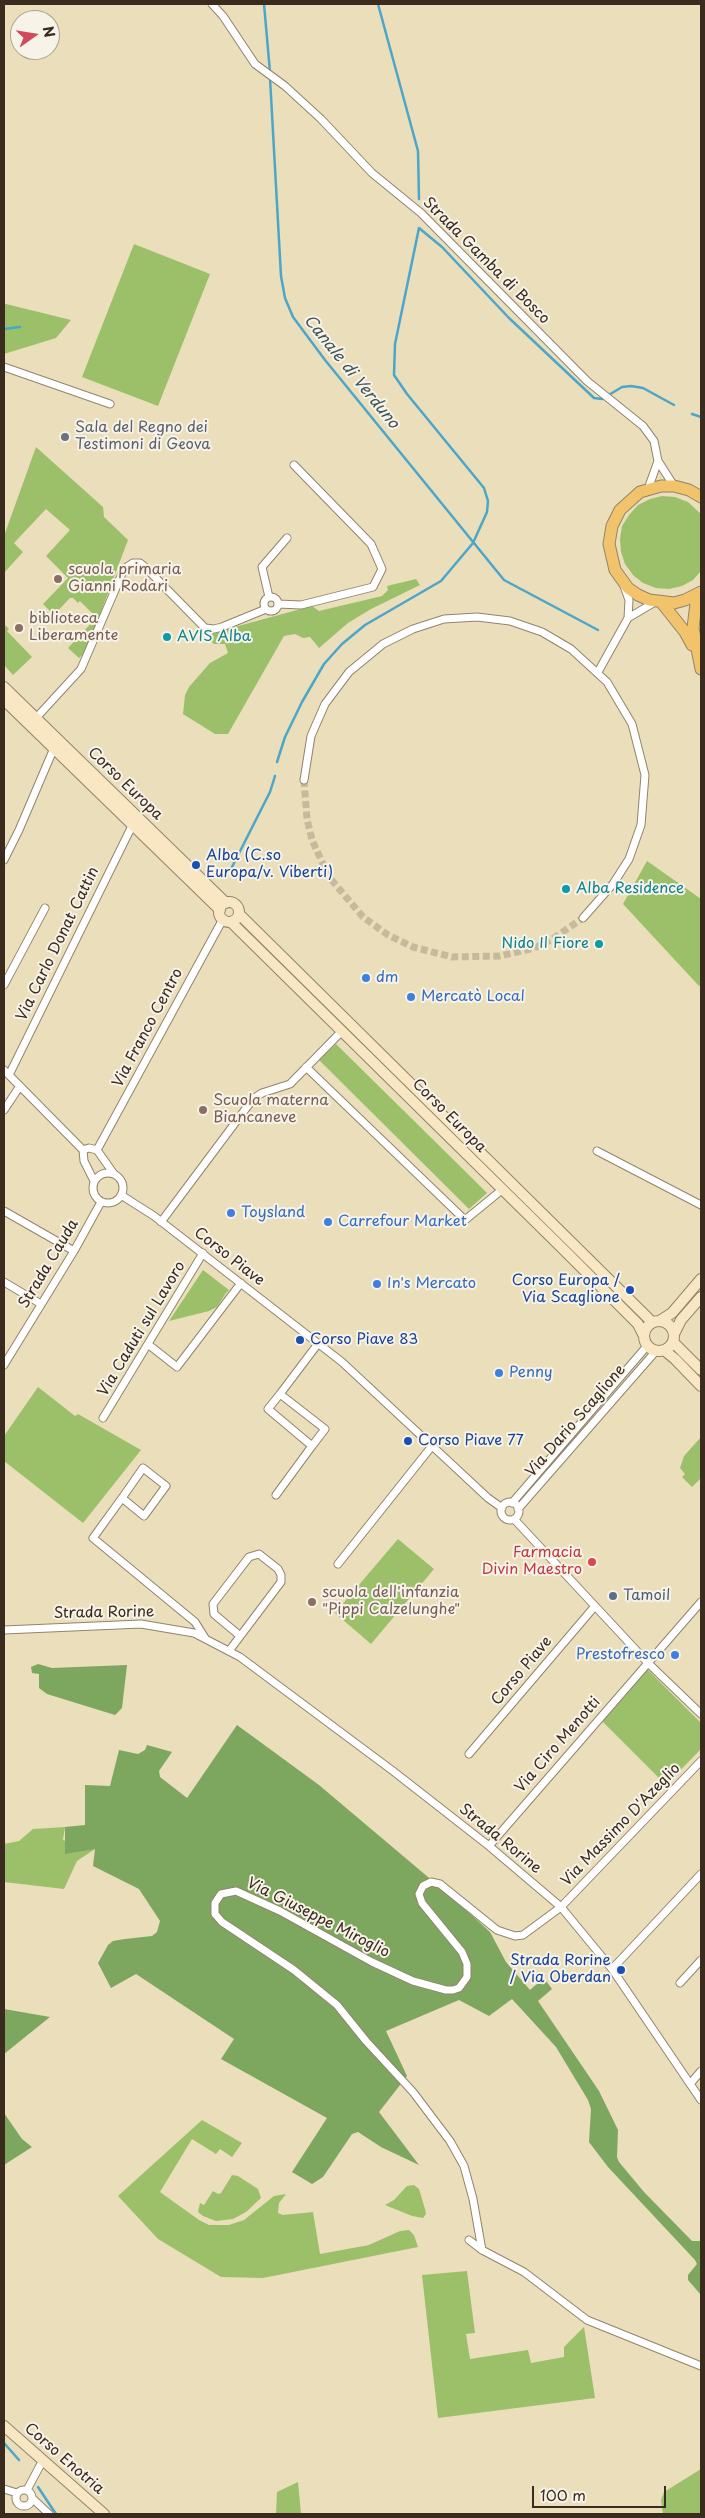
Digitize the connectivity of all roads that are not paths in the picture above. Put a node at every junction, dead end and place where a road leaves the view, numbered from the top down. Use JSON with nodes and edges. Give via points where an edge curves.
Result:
{"nodes":[{"id":1,"x":212,"y":4,"type":"edge"},
{"id":2,"x":4,"y":369,"type":"edge"},
{"id":3,"x":110,"y":404,"type":"dead end"},
{"id":4,"x":658,"y":461,"type":"junction"},
{"id":5,"x":294,"y":465,"type":"dead end"},
{"id":6,"x":674,"y":486,"type":"junction"},
{"id":7,"x":648,"y":489,"type":"junction"},
{"id":8,"x":701,"y":496,"type":"edge"},
{"id":9,"x":287,"y":538,"type":"dead end"},
{"id":10,"x":620,"y":578,"type":"junction"},
{"id":11,"x":699,"y":594,"type":"edge"},
{"id":12,"x":269,"y":597,"type":"junction"},
{"id":13,"x":659,"y":602,"type":"junction"},
{"id":14,"x":278,"y":604,"type":"junction"},
{"id":15,"x":266,"y":609,"type":"junction"},
{"id":16,"x":628,"y":618,"type":"junction"},
{"id":17,"x":698,"y":656,"type":"junction"},
{"id":18,"x":701,"y":669,"type":"edge"},
{"id":19,"x":598,"y":672,"type":"junction"},
{"id":20,"x":4,"y":687,"type":"edge"},
{"id":21,"x":4,"y":700,"type":"edge"},
{"id":22,"x":36,"y":718,"type":"junction"},
{"id":23,"x":54,"y":748,"type":"junction"},
{"id":24,"x":304,"y":780,"type":"tunnel mouth"},
{"id":25,"x":132,"y":826,"type":"junction"},
{"id":26,"x":4,"y":860,"type":"edge"},
{"id":27,"x":45,"y":908,"type":"dead end"},
{"id":28,"x":228,"y":914,"type":"junction"},
{"id":29,"x":583,"y":918,"type":"tunnel mouth"},
{"id":30,"x":4,"y":985,"type":"edge"},
{"id":31,"x":342,"y":1031,"type":"junction"},
{"id":32,"x":306,"y":1067,"type":"junction"},
{"id":33,"x":6,"y":1072,"type":"edge"},
{"id":34,"x":20,"y":1086,"type":"junction"},
{"id":35,"x":4,"y":1110,"type":"edge"},
{"id":36,"x":83,"y":1150,"type":"junction"},
{"id":37,"x":97,"y":1150,"type":"junction"},
{"id":38,"x":596,"y":1151,"type":"dead end"},
{"id":39,"x":115,"y":1174,"type":"junction"},
{"id":40,"x":94,"y":1181,"type":"junction"},
{"id":41,"x":498,"y":1193,"type":"dead end"},
{"id":42,"x":122,"y":1195,"type":"junction"},
{"id":43,"x":100,"y":1202,"type":"junction"},
{"id":44,"x":701,"y":1205,"type":"edge"},
{"id":45,"x":4,"y":1211,"type":"edge"},
{"id":46,"x":161,"y":1222,"type":"junction"},
{"id":47,"x":74,"y":1252,"type":"junction"},
{"id":48,"x":203,"y":1254,"type":"junction"},
{"id":49,"x":701,"y":1279,"type":"edge"},
{"id":50,"x":4,"y":1282,"type":"edge"},
{"id":51,"x":241,"y":1283,"type":"junction"},
{"id":52,"x":701,"y":1297,"type":"edge"},
{"id":53,"x":41,"y":1304,"type":"junction"},
{"id":54,"x":657,"y":1321,"type":"junction"},
{"id":55,"x":643,"y":1334,"type":"junction"},
{"id":56,"x":674,"y":1338,"type":"junction"},
{"id":57,"x":318,"y":1343,"type":"junction"},
{"id":58,"x":149,"y":1345,"type":"junction"},
{"id":59,"x":656,"y":1349,"type":"junction"},
{"id":60,"x":6,"y":1355,"type":"edge"},
{"id":61,"x":4,"y":1365,"type":"edge"},
{"id":62,"x":701,"y":1370,"type":"edge"},
{"id":63,"x":701,"y":1386,"type":"edge"},
{"id":64,"x":280,"y":1394,"type":"junction"},
{"id":65,"x":103,"y":1418,"type":"dead end"},
{"id":66,"x":312,"y":1446,"type":"junction"},
{"id":67,"x":432,"y":1446,"type":"junction"},
{"id":68,"x":276,"y":1495,"type":"dead end"},
{"id":69,"x":122,"y":1498,"type":"junction"},
{"id":70,"x":512,"y":1503,"type":"junction"},
{"id":71,"x":502,"y":1508,"type":"junction"},
{"id":72,"x":518,"y":1510,"type":"junction"},
{"id":73,"x":514,"y":1519,"type":"junction"},
{"id":74,"x":338,"y":1564,"type":"dead end"},
{"id":75,"x":701,"y":1602,"type":"edge"},
{"id":76,"x":595,"y":1606,"type":"junction"},
{"id":77,"x":4,"y":1630,"type":"edge"},
{"id":78,"x":239,"y":1635,"type":"junction"},
{"id":79,"x":206,"y":1638,"type":"junction"},
{"id":80,"x":229,"y":1651,"type":"junction"},
{"id":81,"x":648,"y":1663,"type":"junction"},
{"id":82,"x":701,"y":1714,"type":"edge"},
{"id":83,"x":469,"y":1754,"type":"dead end"},
{"id":84,"x":701,"y":1761,"type":"edge"},
{"id":85,"x":489,"y":1846,"type":"junction"},
{"id":86,"x":701,"y":1874,"type":"edge"},
{"id":87,"x":561,"y":1907,"type":"junction"},
{"id":88,"x":701,"y":1960,"type":"edge"},
{"id":89,"x":612,"y":1969,"type":"junction"},
{"id":90,"x":680,"y":1983,"type":"dead end"},
{"id":91,"x":701,"y":2071,"type":"edge"},
{"id":92,"x":690,"y":2084,"type":"junction"},
{"id":93,"x":701,"y":2100,"type":"edge"},
{"id":94,"x":470,"y":2240,"type":"dead end"},
{"id":95,"x":482,"y":2250,"type":"junction"},
{"id":96,"x":701,"y":2366,"type":"edge"},
{"id":97,"x":4,"y":2426,"type":"edge"},
{"id":98,"x":43,"y":2460,"type":"junction"},
{"id":99,"x":4,"y":2489,"type":"edge"},
{"id":100,"x":26,"y":2490,"type":"junction"},
{"id":101,"x":16,"y":2493,"type":"junction"},
{"id":102,"x":32,"y":2498,"type":"junction"},
{"id":103,"x":20,"y":2505,"type":"junction"},
{"id":104,"x":21,"y":2514,"type":"edge"},
{"id":105,"x":49,"y":2514,"type":"edge"},
{"id":106,"x":104,"y":2514,"type":"edge"}],
"edges":[{"from":1,"to":4,"type":"street","name":"Strada Gamba di Bosco","via":[[255,64],[321,119],[372,173],[421,213],[587,381],[649,433]]},
{"from":2,"to":3,"type":"street"},
{"from":4,"to":6,"type":"street","name":"Strada Gamba di Bosco"},
{"from":4,"to":7,"type":"street"},
{"from":5,"to":14,"type":"street","via":[[371,544],[382,570],[373,587],[301,605]]},
{"from":6,"to":7,"type":"main road"},
{"from":6,"to":8,"type":"main road"},
{"from":7,"to":10,"type":"main road","via":[[626,503],[612,526],[610,553]]},
{"from":9,"to":12,"type":"street","via":[[262,567]]},
{"from":10,"to":13,"type":"main road","via":[[638,595]]},
{"from":10,"to":16,"type":"street","via":[[629,600]]},
{"from":11,"to":13,"type":"main road","via":[[680,602]]},
{"from":11,"to":17,"type":"main road","via":[[693,628]]},
{"from":12,"to":14,"type":"street","via":[[276,598]]},
{"from":12,"to":15,"type":"street","via":[[264,602]]},
{"from":13,"to":16,"type":"street"},
{"from":13,"to":17,"type":"main road","via":[[685,632]]},
{"from":14,"to":15,"type":"street","via":[[275,610]]},
{"from":15,"to":22,"type":"street","via":[[214,629],[205,628],[145,567],[133,563],[124,569],[82,669]]},
{"from":16,"to":19,"type":"street"},
{"from":17,"to":18,"type":"main road"},
{"from":19,"to":24,"type":"street","via":[[571,649],[534,629],[510,621],[477,617],[444,619],[408,631],[366,657],[339,684],[320,716],[310,742]]},
{"from":19,"to":29,"type":"street","via":[[626,710],[638,740],[645,775],[641,824],[629,859],[614,884]]},
{"from":20,"to":22,"type":"main road","name":"Corso Europa"},
{"from":21,"to":23,"type":"main road","name":"Corso Europa"},
{"from":22,"to":28,"type":"main road","name":"Corso Europa"},
{"from":23,"to":25,"type":"main road","name":"Corso Europa"},
{"from":23,"to":26,"type":"street"},
{"from":25,"to":28,"type":"main road","name":"Corso Europa"},
{"from":25,"to":33,"type":"street","name":"Via Carlo Donat Cattin"},
{"from":27,"to":30,"type":"street"},
{"from":28,"to":31,"type":"main road","name":"Corso Europa"},
{"from":28,"to":37,"type":"street","name":"Via Franco Centro"},
{"from":28,"to":54,"type":"main road","name":"Corso Europa"},
{"from":31,"to":32,"type":"street"},
{"from":31,"to":55,"type":"main road","name":"Corso Europa","via":[[638,1324]]},
{"from":32,"to":41,"type":"street","via":[[465,1220]]},
{"from":32,"to":46,"type":"street","via":[[290,1084],[253,1099]]},
{"from":33,"to":34,"type":"street"},
{"from":34,"to":35,"type":"street"},
{"from":34,"to":36,"type":"street"},
{"from":36,"to":37,"type":"street"},
{"from":36,"to":40,"type":"street","via":[[84,1161]]},
{"from":37,"to":39,"type":"street"},
{"from":38,"to":44,"type":"street"},
{"from":39,"to":40,"type":"street","via":[[103,1173]]},
{"from":39,"to":42,"type":"street","via":[[122,1183]]},
{"from":40,"to":43,"type":"street","via":[[93,1193]]},
{"from":42,"to":43,"type":"street","via":[[112,1203]]},
{"from":42,"to":46,"type":"street","name":"Corso Piave"},
{"from":43,"to":47,"type":"street","name":"Strada Cauda"},
{"from":45,"to":47,"type":"street"},
{"from":46,"to":48,"type":"street","name":"Corso Piave"},
{"from":47,"to":53,"type":"street","name":"Strada Cauda"},
{"from":48,"to":51,"type":"street","name":"Corso Piave"},
{"from":48,"to":58,"type":"street","name":"Via Caduti sul Lavoro"},
{"from":49,"to":54,"type":"main road","via":[[672,1313]]},
{"from":50,"to":53,"type":"street"},
{"from":51,"to":57,"type":"street","name":"Corso Piave"},
{"from":51,"to":58,"type":"street","via":[[178,1367]]},
{"from":52,"to":56,"type":"main road","via":[[681,1320]]},
{"from":53,"to":60,"type":"street","name":"Strada Cauda"},
{"from":54,"to":55,"type":"main road"},
{"from":54,"to":56,"type":"main road","name":"Corso Europa","via":[[670,1325]]},
{"from":55,"to":59,"type":"main road","name":"Corso Europa"},
{"from":56,"to":59,"type":"main road"},
{"from":56,"to":62,"type":"main road"},
{"from":57,"to":64,"type":"street"},
{"from":57,"to":67,"type":"street","name":"Corso Piave","via":[[366,1382]]},
{"from":58,"to":65,"type":"street","name":"Via Caduti sul Lavoro"},
{"from":59,"to":63,"type":"main road","via":[[676,1359]]},
{"from":59,"to":70,"type":"street","name":"Via Dario Scaglione"},
{"from":59,"to":72,"type":"street","name":"Via Dario Scaglione"},
{"from":60,"to":61,"type":"street","name":"Strada Cauda"},
{"from":64,"to":66,"type":"street","via":[[268,1409]]},
{"from":64,"to":66,"type":"street","via":[[325,1429]]},
{"from":66,"to":68,"type":"street"},
{"from":67,"to":71,"type":"street","name":"Corso Piave"},
{"from":67,"to":74,"type":"street"},
{"from":69,"to":69,"type":"street","via":[[143,1468],[166,1486],[144,1516]]},
{"from":69,"to":79,"type":"street","via":[[93,1538],[196,1622]]},
{"from":70,"to":71,"type":"street"},
{"from":70,"to":72,"type":"street"},
{"from":71,"to":73,"type":"street","name":"Corso Piave","via":[[504,1518]]},
{"from":72,"to":73,"type":"street"},
{"from":73,"to":76,"type":"street","name":"Corso Piave"},
{"from":75,"to":81,"type":"street","name":"Via Ciro Menotti"},
{"from":76,"to":81,"type":"street","name":"Corso Piave"},
{"from":76,"to":83,"type":"street","name":"Corso Piave"},
{"from":77,"to":79,"type":"street","name":"Strada Rorine","via":[[141,1624],[177,1629]]},
{"from":78,"to":78,"type":"street","via":[[281,1582],[278,1569],[258,1554],[249,1556],[213,1604],[214,1614]]},
{"from":78,"to":80,"type":"street"},
{"from":79,"to":80,"type":"street","name":"Strada Rorine"},
{"from":80,"to":85,"type":"street","name":"Strada Rorine","via":[[393,1770]]},
{"from":81,"to":82,"type":"street","name":"Corso Piave"},
{"from":81,"to":85,"type":"street","name":"Via Ciro Menotti"},
{"from":84,"to":87,"type":"street","name":"Via Massimo D'Azeglio"},
{"from":85,"to":87,"type":"street","name":"Strada Rorine"},
{"from":86,"to":89,"type":"street"},
{"from":87,"to":89,"type":"street","name":"Strada Rorine"},
{"from":87,"to":95,"type":"street","name":"Via Giuseppe Miroglio","via":[[528,1932],[515,1936],[497,1930],[440,1884],[427,1883],[420,1890],[422,1903],[462,1952],[467,1964],[467,1977],[459,1988],[446,1990],[413,1981],[372,1962],[280,1911],[236,1891],[221,1894],[214,1903],[215,1914],[222,1922],[294,1970],[337,2005],[413,2092],[450,2140],[464,2166]]},
{"from":88,"to":90,"type":"street"},
{"from":89,"to":92,"type":"street","name":"Strada Rorine"},
{"from":91,"to":92,"type":"street"},
{"from":92,"to":93,"type":"street","name":"Strada Rorine"},
{"from":94,"to":95,"type":"street"},
{"from":95,"to":96,"type":"street","via":[[524,2272],[587,2320]]},
{"from":97,"to":98,"type":"main road","name":"Corso Enotria"},
{"from":98,"to":100,"type":"street"},
{"from":98,"to":106,"type":"main road","name":"Corso Enotria"},
{"from":99,"to":101,"type":"street"},
{"from":100,"to":101,"type":"street"},
{"from":100,"to":102,"type":"street"},
{"from":101,"to":103,"type":"street","via":[[16,2501]]},
{"from":102,"to":103,"type":"street","via":[[28,2505]]},
{"from":102,"to":105,"type":"street"},
{"from":103,"to":104,"type":"street"}]}
